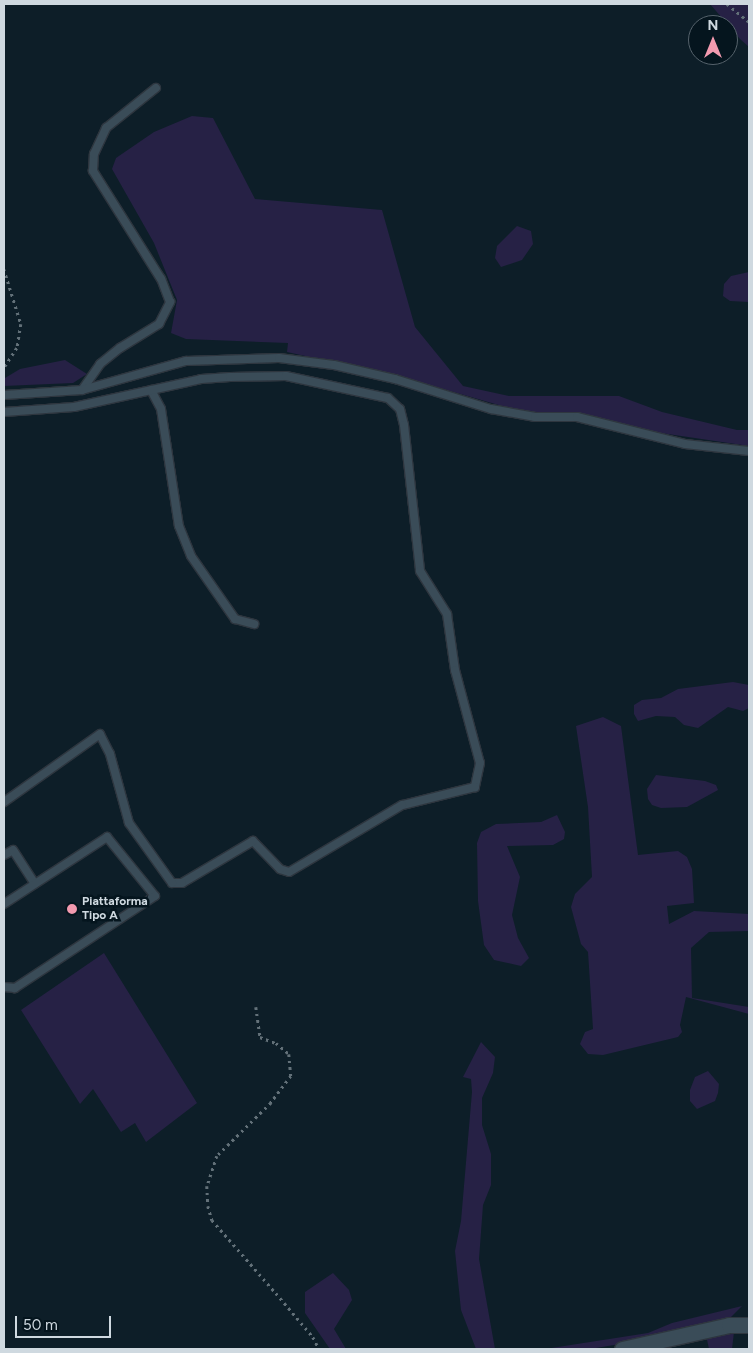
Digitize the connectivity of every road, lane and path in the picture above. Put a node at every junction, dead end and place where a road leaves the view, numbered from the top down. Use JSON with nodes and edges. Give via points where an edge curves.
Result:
{"nodes":[{"id":1,"x":727,"y":4,"type":"edge"},
{"id":2,"x":749,"y":22,"type":"edge"},
{"id":3,"x":156,"y":88,"type":"dead end"},
{"id":4,"x":4,"y":269,"type":"edge"},
{"id":5,"x":4,"y":368,"type":"edge"},
{"id":6,"x":82,"y":390,"type":"junction"},
{"id":7,"x":152,"y":390,"type":"junction"},
{"id":8,"x":4,"y":395,"type":"edge"},
{"id":9,"x":4,"y":412,"type":"edge"},
{"id":10,"x":749,"y":452,"type":"edge"},
{"id":11,"x":254,"y":624,"type":"dead end"},
{"id":12,"x":4,"y":802,"type":"edge"},
{"id":13,"x":4,"y":855,"type":"edge"},
{"id":14,"x":35,"y":884,"type":"junction"},
{"id":15,"x":4,"y":904,"type":"edge"},
{"id":16,"x":4,"y":987,"type":"edge"},
{"id":17,"x":256,"y":1008,"type":"dead end"},
{"id":18,"x":749,"y":1324,"type":"edge"},
{"id":19,"x":319,"y":1349,"type":"edge"},
{"id":20,"x":622,"y":1349,"type":"edge"}],
"edges":[{"from":1,"to":2,"type":"path"},
{"from":3,"to":6,"type":"lane","via":[[106,128],[94,154],[93,171],[161,279],[170,302],[160,324],[100,364]]},
{"from":4,"to":5,"type":"path","via":[[21,324],[17,348]]},
{"from":6,"to":8,"type":"lane"},
{"from":6,"to":10,"type":"lane","via":[[186,361],[279,358],[334,365],[395,379],[491,409],[536,417],[577,417],[685,444]]},
{"from":7,"to":9,"type":"lane","via":[[74,407]]},
{"from":7,"to":11,"type":"lane","via":[[161,408],[179,526],[191,556],[236,619]]},
{"from":7,"to":12,"type":"lane","via":[[202,379],[286,376],[388,398],[400,409],[420,571],[447,614],[455,670],[480,763],[475,787],[402,805],[290,872],[280,869],[253,841],[182,883],[172,883],[129,823],[110,754],[100,734]]},
{"from":13,"to":14,"type":"lane","via":[[13,850]]},
{"from":14,"to":15,"type":"lane"},
{"from":14,"to":16,"type":"lane","via":[[107,837],[155,896],[15,988]]},
{"from":17,"to":19,"type":"path","via":[[260,1037],[276,1043],[289,1054],[291,1076],[271,1103],[217,1156],[207,1186],[208,1206],[212,1220],[282,1300]]},
{"from":18,"to":20,"type":"street","via":[[729,1325]]}]}
